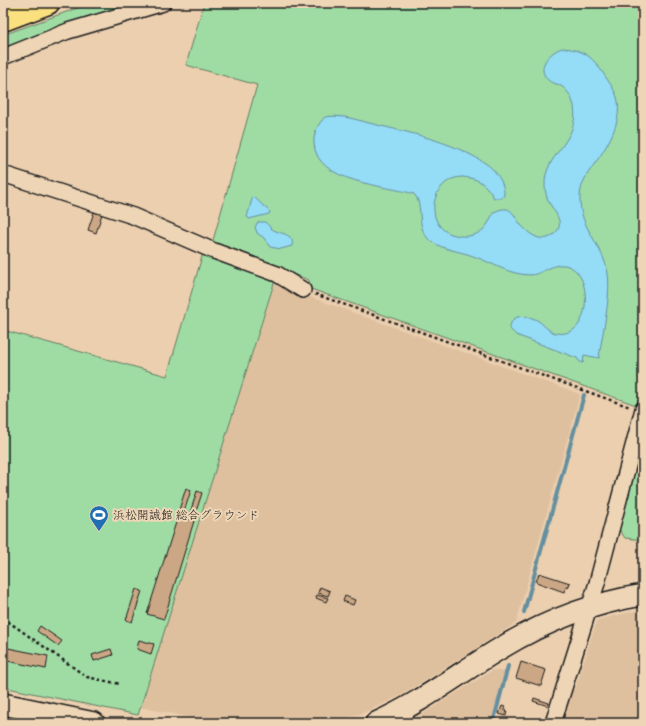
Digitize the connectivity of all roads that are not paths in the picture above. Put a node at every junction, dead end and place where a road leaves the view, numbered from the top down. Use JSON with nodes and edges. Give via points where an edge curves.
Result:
{"nodes":[{"id":1,"x":48,"y":3,"type":"edge"},
{"id":2,"x":163,"y":3,"type":"edge"},
{"id":3,"x":3,"y":20,"type":"edge"},
{"id":4,"x":3,"y":57,"type":"edge"},
{"id":5,"x":3,"y":174,"type":"edge"},
{"id":6,"x":303,"y":290,"type":"road end"},
{"id":7,"x":643,"y":410,"type":"edge"},
{"id":8,"x":643,"y":595,"type":"edge"},
{"id":9,"x":590,"y":608,"type":"junction"},
{"id":10,"x":3,"y":704,"type":"edge"},
{"id":11,"x":94,"y":723,"type":"edge"},
{"id":12,"x":376,"y":723,"type":"edge"},
{"id":13,"x":553,"y":723,"type":"edge"}],
"edges":[{"from":1,"to":3,"type":"highway"},
{"from":2,"to":4,"type":"street","via":[[68,31]]},
{"from":5,"to":6,"type":"street","via":[[133,216],[214,251],[277,274]]},
{"from":7,"to":9,"type":"street"},
{"from":8,"to":9,"type":"street"},
{"from":9,"to":12,"type":"street","via":[[555,620],[518,638],[427,696]]},
{"from":9,"to":13,"type":"street"},
{"from":10,"to":11,"type":"street"}]}
